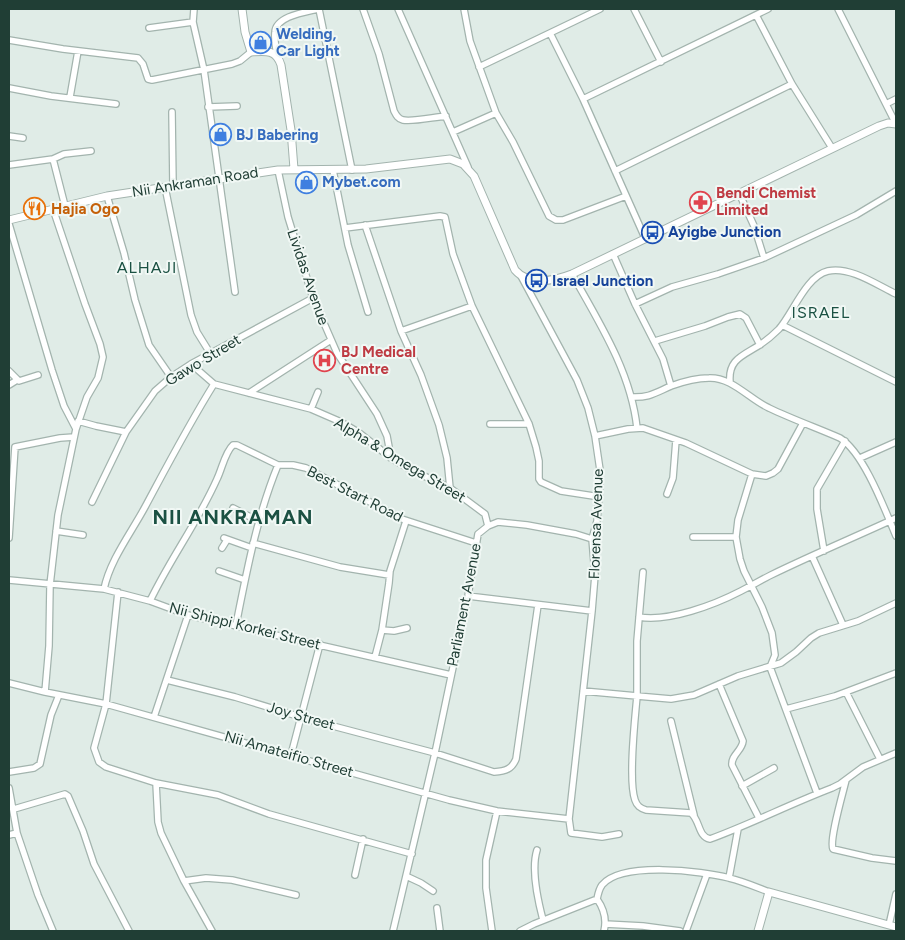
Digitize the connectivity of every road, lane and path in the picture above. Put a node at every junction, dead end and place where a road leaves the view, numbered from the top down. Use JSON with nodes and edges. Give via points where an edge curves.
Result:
{"nodes":[{"id":1,"x":194,"y":9,"type":"edge"},
{"id":2,"x":242,"y":9,"type":"edge"},
{"id":3,"x":319,"y":9,"type":"edge"},
{"id":4,"x":363,"y":9,"type":"edge"},
{"id":5,"x":398,"y":9,"type":"edge"},
{"id":6,"x":464,"y":9,"type":"edge"},
{"id":7,"x":600,"y":9,"type":"edge"},
{"id":8,"x":634,"y":9,"type":"edge"},
{"id":9,"x":768,"y":9,"type":"edge"},
{"id":10,"x":838,"y":9,"type":"edge"},
{"id":11,"x":756,"y":15,"type":"junction"},
{"id":12,"x":193,"y":22,"type":"junction"},
{"id":13,"x":149,"y":28,"type":"dead end"},
{"id":14,"x":550,"y":33,"type":"junction"},
{"id":15,"x":9,"y":40,"type":"edge"},
{"id":16,"x":78,"y":51,"type":"junction"},
{"id":17,"x":251,"y":52,"type":"junction"},
{"id":18,"x":277,"y":56,"type":"junction"},
{"id":19,"x":661,"y":62,"type":"junction"},
{"id":20,"x":479,"y":67,"type":"junction"},
{"id":21,"x":204,"y":70,"type":"junction"},
{"id":22,"x":792,"y":84,"type":"junction"},
{"id":23,"x":9,"y":88,"type":"edge"},
{"id":24,"x":70,"y":97,"type":"junction"},
{"id":25,"x":583,"y":99,"type":"junction"},
{"id":26,"x":896,"y":99,"type":"edge"},
{"id":27,"x":116,"y":104,"type":"dead end"},
{"id":28,"x":886,"y":104,"type":"junction"},
{"id":29,"x":237,"y":106,"type":"dead end"},
{"id":30,"x":208,"y":107,"type":"junction"},
{"id":31,"x":172,"y":112,"type":"dead end"},
{"id":32,"x":496,"y":113,"type":"junction"},
{"id":33,"x":446,"y":116,"type":"junction"},
{"id":34,"x":896,"y":124,"type":"edge"},
{"id":35,"x":453,"y":132,"type":"junction"},
{"id":36,"x":9,"y":136,"type":"edge"},
{"id":37,"x":23,"y":138,"type":"dead end"},
{"id":38,"x":832,"y":148,"type":"junction"},
{"id":39,"x":91,"y":151,"type":"dead end"},
{"id":40,"x":52,"y":158,"type":"junction"},
{"id":41,"x":9,"y":165,"type":"edge"},
{"id":42,"x":294,"y":169,"type":"junction"},
{"id":43,"x":278,"y":170,"type":"junction"},
{"id":44,"x":333,"y":170,"type":"junction"},
{"id":45,"x":352,"y":170,"type":"junction"},
{"id":46,"x":469,"y":170,"type":"junction"},
{"id":47,"x":615,"y":171,"type":"junction"},
{"id":48,"x":219,"y":179,"type":"junction"},
{"id":49,"x":169,"y":186,"type":"junction"},
{"id":50,"x":896,"y":191,"type":"edge"},
{"id":51,"x":739,"y":193,"type":"junction"},
{"id":52,"x":107,"y":196,"type":"junction"},
{"id":53,"x":626,"y":196,"type":"junction"},
{"id":54,"x":65,"y":206,"type":"junction"},
{"id":55,"x":53,"y":209,"type":"junction"},
{"id":56,"x":9,"y":222,"type":"edge"},
{"id":57,"x":365,"y":225,"type":"junction"},
{"id":58,"x":345,"y":228,"type":"junction"},
{"id":59,"x":645,"y":238,"type":"junction"},
{"id":60,"x":613,"y":254,"type":"junction"},
{"id":61,"x":764,"y":258,"type":"junction"},
{"id":62,"x":572,"y":274,"type":"junction"},
{"id":63,"x":521,"y":276,"type":"junction"},
{"id":64,"x":235,"y":292,"type":"dead end"},
{"id":65,"x":896,"y":294,"type":"edge"},
{"id":66,"x":313,"y":298,"type":"junction"},
{"id":67,"x":635,"y":304,"type":"junction"},
{"id":68,"x":472,"y":306,"type":"junction"},
{"id":69,"x":368,"y":312,"type":"dead end"},
{"id":70,"x":782,"y":325,"type":"junction"},
{"id":71,"x":401,"y":331,"type":"junction"},
{"id":72,"x":331,"y":340,"type":"junction"},
{"id":73,"x":654,"y":341,"type":"junction"},
{"id":74,"x":760,"y":345,"type":"junction"},
{"id":75,"x":210,"y":353,"type":"junction"},
{"id":76,"x":191,"y":364,"type":"junction"},
{"id":77,"x":9,"y":371,"type":"edge"},
{"id":78,"x":38,"y":375,"type":"dead end"},
{"id":79,"x":171,"y":377,"type":"junction"},
{"id":80,"x":16,"y":380,"type":"junction"},
{"id":81,"x":730,"y":382,"type":"junction"},
{"id":82,"x":896,"y":382,"type":"edge"},
{"id":83,"x":214,"y":384,"type":"junction"},
{"id":84,"x":9,"y":385,"type":"edge"},
{"id":85,"x":671,"y":386,"type":"junction"},
{"id":86,"x":318,"y":392,"type":"dead end"},
{"id":87,"x":249,"y":393,"type":"junction"},
{"id":88,"x":631,"y":397,"type":"junction"},
{"id":89,"x":311,"y":409,"type":"junction"},
{"id":90,"x":78,"y":421,"type":"junction"},
{"id":91,"x":803,"y":423,"type":"junction"},
{"id":92,"x":490,"y":424,"type":"dead end"},
{"id":93,"x":529,"y":424,"type":"junction"},
{"id":94,"x":637,"y":428,"type":"junction"},
{"id":95,"x":76,"y":429,"type":"junction"},
{"id":96,"x":126,"y":432,"type":"junction"},
{"id":97,"x":595,"y":436,"type":"junction"},
{"id":98,"x":74,"y":437,"type":"junction"},
{"id":99,"x":676,"y":440,"type":"junction"},
{"id":100,"x":845,"y":441,"type":"junction"},
{"id":101,"x":896,"y":442,"type":"edge"},
{"id":102,"x":391,"y":458,"type":"junction"},
{"id":103,"x":860,"y":458,"type":"junction"},
{"id":104,"x":278,"y":465,"type":"junction"},
{"id":105,"x":752,"y":474,"type":"junction"},
{"id":106,"x":450,"y":488,"type":"junction"},
{"id":107,"x":667,"y":494,"type":"dead end"},
{"id":108,"x":600,"y":497,"type":"junction"},
{"id":109,"x":92,"y":502,"type":"dead end"},
{"id":110,"x":233,"y":508,"type":"dead end"},
{"id":111,"x":896,"y":518,"type":"edge"},
{"id":112,"x":258,"y":520,"type":"junction"},
{"id":113,"x":406,"y":521,"type":"junction"},
{"id":114,"x":890,"y":521,"type":"junction"},
{"id":115,"x":488,"y":526,"type":"junction"},
{"id":116,"x":56,"y":531,"type":"junction"},
{"id":117,"x":84,"y":535,"type":"dead end"},
{"id":118,"x":896,"y":536,"type":"edge"},
{"id":119,"x":693,"y":537,"type":"dead end"},
{"id":120,"x":736,"y":537,"type":"junction"},
{"id":121,"x":9,"y":538,"type":"edge"},
{"id":122,"x":592,"y":539,"type":"junction"},
{"id":123,"x":476,"y":543,"type":"junction"},
{"id":124,"x":253,"y":546,"type":"junction"},
{"id":125,"x":222,"y":548,"type":"dead end"},
{"id":126,"x":824,"y":551,"type":"junction"},
{"id":127,"x":812,"y":556,"type":"junction"},
{"id":128,"x":219,"y":571,"type":"dead end"},
{"id":129,"x":643,"y":572,"type":"dead end"},
{"id":130,"x":389,"y":575,"type":"junction"},
{"id":131,"x":9,"y":580,"type":"edge"},
{"id":132,"x":245,"y":580,"type":"junction"},
{"id":133,"x":50,"y":585,"type":"junction"},
{"id":134,"x":751,"y":586,"type":"junction"},
{"id":135,"x":104,"y":589,"type":"junction"},
{"id":136,"x":118,"y":592,"type":"junction"},
{"id":137,"x":468,"y":596,"type":"junction"},
{"id":138,"x":150,"y":601,"type":"junction"},
{"id":139,"x":896,"y":603,"type":"edge"},
{"id":140,"x":538,"y":605,"type":"junction"},
{"id":141,"x":592,"y":611,"type":"junction"},
{"id":142,"x":188,"y":615,"type":"junction"},
{"id":143,"x":639,"y":617,"type":"junction"},
{"id":144,"x":236,"y":625,"type":"junction"},
{"id":145,"x":843,"y":625,"type":"junction"},
{"id":146,"x":407,"y":628,"type":"dead end"},
{"id":147,"x":382,"y":630,"type":"junction"},
{"id":148,"x":320,"y":644,"type":"junction"},
{"id":149,"x":375,"y":658,"type":"junction"},
{"id":150,"x":770,"y":667,"type":"junction"},
{"id":151,"x":896,"y":673,"type":"edge"},
{"id":152,"x":451,"y":675,"type":"junction"},
{"id":153,"x":167,"y":680,"type":"junction"},
{"id":154,"x":9,"y":684,"type":"edge"},
{"id":155,"x":719,"y":684,"type":"junction"},
{"id":156,"x":583,"y":691,"type":"junction"},
{"id":157,"x":45,"y":692,"type":"junction"},
{"id":158,"x":846,"y":692,"type":"junction"},
{"id":159,"x":59,"y":695,"type":"junction"},
{"id":160,"x":637,"y":696,"type":"junction"},
{"id":161,"x":106,"y":704,"type":"junction"},
{"id":162,"x":786,"y":709,"type":"junction"},
{"id":163,"x":154,"y":716,"type":"junction"},
{"id":164,"x":301,"y":717,"type":"junction"},
{"id":165,"x":671,"y":720,"type":"dead end"},
{"id":166,"x":435,"y":753,"type":"junction"},
{"id":167,"x":896,"y":753,"type":"edge"},
{"id":168,"x":291,"y":755,"type":"junction"},
{"id":169,"x":880,"y":759,"type":"junction"},
{"id":170,"x":774,"y":768,"type":"dead end"},
{"id":171,"x":9,"y":772,"type":"edge"},
{"id":172,"x":846,"y":780,"type":"junction"},
{"id":173,"x":156,"y":783,"type":"junction"},
{"id":174,"x":742,"y":786,"type":"junction"},
{"id":175,"x":9,"y":788,"type":"edge"},
{"id":176,"x":425,"y":792,"type":"junction"},
{"id":177,"x":817,"y":793,"type":"junction"},
{"id":178,"x":14,"y":809,"type":"junction"},
{"id":179,"x":497,"y":811,"type":"junction"},
{"id":180,"x":694,"y":815,"type":"junction"},
{"id":181,"x":759,"y":818,"type":"junction"},
{"id":182,"x":569,"y":819,"type":"junction"},
{"id":183,"x":738,"y":829,"type":"junction"},
{"id":184,"x":17,"y":833,"type":"junction"},
{"id":185,"x":619,"y":834,"type":"dead end"},
{"id":186,"x":9,"y":835,"type":"edge"},
{"id":187,"x":363,"y":839,"type":"junction"},
{"id":188,"x":537,"y":850,"type":"dead end"},
{"id":189,"x":412,"y":854,"type":"junction"},
{"id":190,"x":896,"y":861,"type":"edge"},
{"id":191,"x":706,"y":874,"type":"junction"},
{"id":192,"x":355,"y":876,"type":"dead end"},
{"id":193,"x":406,"y":876,"type":"junction"},
{"id":194,"x":729,"y":878,"type":"junction"},
{"id":195,"x":184,"y":882,"type":"junction"},
{"id":196,"x":433,"y":891,"type":"dead end"},
{"id":197,"x":769,"y":892,"type":"junction"},
{"id":198,"x":896,"y":894,"type":"edge"},
{"id":199,"x":296,"y":895,"type":"dead end"},
{"id":200,"x":597,"y":899,"type":"junction"},
{"id":201,"x":437,"y":908,"type":"dead end"},
{"id":202,"x":543,"y":920,"type":"junction"},
{"id":203,"x":606,"y":924,"type":"junction"},
{"id":204,"x":893,"y":926,"type":"edge"},
{"id":205,"x":53,"y":931,"type":"edge"},
{"id":206,"x":129,"y":931,"type":"edge"},
{"id":207,"x":212,"y":931,"type":"edge"},
{"id":208,"x":393,"y":931,"type":"edge"},
{"id":209,"x":440,"y":931,"type":"edge"},
{"id":210,"x":492,"y":931,"type":"edge"},
{"id":211,"x":520,"y":931,"type":"edge"},
{"id":212,"x":604,"y":931,"type":"edge"},
{"id":213,"x":680,"y":931,"type":"edge"},
{"id":214,"x":686,"y":931,"type":"edge"},
{"id":215,"x":758,"y":931,"type":"edge"}],
"edges":[{"from":1,"to":12,"type":"street"},
{"from":2,"to":17,"type":"street"},
{"from":3,"to":18,"type":"street","via":[[279,24],[275,32]]},
{"from":3,"to":45,"type":"street"},
{"from":4,"to":33,"type":"street","via":[[398,117],[410,120]]},
{"from":5,"to":33,"type":"street"},
{"from":6,"to":20,"type":"street"},
{"from":7,"to":14,"type":"street"},
{"from":8,"to":19,"type":"street"},
{"from":9,"to":11,"type":"street"},
{"from":10,"to":28,"type":"street"},
{"from":11,"to":19,"type":"street"},
{"from":11,"to":22,"type":"street"},
{"from":12,"to":13,"type":"street"},
{"from":12,"to":21,"type":"street"},
{"from":14,"to":20,"type":"street"},
{"from":14,"to":25,"type":"street"},
{"from":15,"to":16,"type":"street"},
{"from":16,"to":21,"type":"street","via":[[138,58],[148,79],[152,80]]},
{"from":16,"to":24,"type":"street"},
{"from":17,"to":18,"type":"street","via":[[266,50]]},
{"from":17,"to":21,"type":"street","via":[[240,61]]},
{"from":18,"to":42,"type":"street","via":[[282,65]]},
{"from":19,"to":25,"type":"street"},
{"from":20,"to":32,"type":"street"},
{"from":21,"to":30,"type":"street"},
{"from":22,"to":38,"type":"street"},
{"from":22,"to":47,"type":"street"},
{"from":23,"to":24,"type":"street"},
{"from":24,"to":27,"type":"street"},
{"from":25,"to":47,"type":"street"},
{"from":26,"to":28,"type":"street"},
{"from":28,"to":34,"type":"street"},
{"from":29,"to":30,"type":"street"},
{"from":30,"to":48,"type":"street"},
{"from":31,"to":49,"type":"street"},
{"from":32,"to":35,"type":"street"},
{"from":32,"to":53,"type":"street","via":[[549,216],[562,220]]},
{"from":33,"to":35,"type":"street"},
{"from":34,"to":38,"type":"street","via":[[879,126]]},
{"from":35,"to":46,"type":"street"},
{"from":36,"to":37,"type":"street"},
{"from":38,"to":51,"type":"street"},
{"from":39,"to":40,"type":"street"},
{"from":40,"to":41,"type":"street"},
{"from":40,"to":54,"type":"street"},
{"from":42,"to":43,"type":"street","name":"Nii Ankraman Road"},
{"from":42,"to":44,"type":"street","name":"Nii Ankraman Road"},
{"from":43,"to":48,"type":"street","name":"Nii Ankraman Road"},
{"from":43,"to":66,"type":"street","name":"Lividas Avenue","via":[[288,217]]},
{"from":44,"to":45,"type":"street","name":"Nii Ankraman Road"},
{"from":44,"to":58,"type":"street"},
{"from":45,"to":46,"type":"street","name":"Nii Ankraman Road","via":[[450,159]]},
{"from":46,"to":63,"type":"street","via":[[510,260]]},
{"from":47,"to":53,"type":"street"},
{"from":48,"to":49,"type":"street","name":"Nii Ankraman Road"},
{"from":48,"to":64,"type":"street"},
{"from":49,"to":52,"type":"street","name":"Nii Ankraman Road"},
{"from":49,"to":75,"type":"street","via":[[191,315]]},
{"from":50,"to":61,"type":"street","via":[[856,215]]},
{"from":51,"to":59,"type":"street"},
{"from":51,"to":61,"type":"street"},
{"from":52,"to":54,"type":"street","name":"Nii Ankraman Road"},
{"from":52,"to":79,"type":"street","via":[[149,345]]},
{"from":53,"to":59,"type":"street"},
{"from":54,"to":55,"type":"street","name":"Nii Ankraman Road"},
{"from":55,"to":56,"type":"street","name":"Nii Ankraman Road"},
{"from":55,"to":90,"type":"street","via":[[103,357],[98,378]]},
{"from":56,"to":95,"type":"street","via":[[52,370]]},
{"from":57,"to":58,"type":"street"},
{"from":57,"to":68,"type":"street","via":[[445,217],[453,254]]},
{"from":57,"to":71,"type":"street"},
{"from":58,"to":69,"type":"street"},
{"from":59,"to":60,"type":"street"},
{"from":60,"to":62,"type":"street"},
{"from":60,"to":67,"type":"street"},
{"from":61,"to":67,"type":"street","via":[[672,288]]},
{"from":62,"to":63,"type":"street","via":[[548,280]]},
{"from":62,"to":88,"type":"street","via":[[612,347]]},
{"from":63,"to":97,"type":"street","name":"Florensa Avenue","via":[[577,380]]},
{"from":65,"to":70,"type":"street","via":[[856,275],[828,271],[815,277]]},
{"from":66,"to":72,"type":"street","name":"Lividas Avenue"},
{"from":66,"to":75,"type":"street","name":"Gawo Street"},
{"from":67,"to":73,"type":"street"},
{"from":68,"to":71,"type":"street"},
{"from":68,"to":93,"type":"street"},
{"from":70,"to":74,"type":"street"},
{"from":70,"to":82,"type":"street"},
{"from":71,"to":106,"type":"street","via":[[439,425]]},
{"from":72,"to":87,"type":"street"},
{"from":72,"to":102,"type":"street","name":"Lividas Avenue","via":[[377,414],[387,436]]},
{"from":73,"to":74,"type":"street","via":[[740,314],[746,318]]},
{"from":73,"to":85,"type":"street"},
{"from":74,"to":81,"type":"street","via":[[736,360]]},
{"from":75,"to":76,"type":"street","name":"Gawo Street"},
{"from":76,"to":79,"type":"street","name":"Gawo Street"},
{"from":76,"to":83,"type":"street","name":"Alpha & Omega Street"},
{"from":77,"to":80,"type":"street"},
{"from":78,"to":80,"type":"street"},
{"from":79,"to":96,"type":"street","name":"Gawo Street","via":[[155,390]]},
{"from":80,"to":84,"type":"street"},
{"from":81,"to":85,"type":"street","via":[[709,378]]},
{"from":81,"to":91,"type":"street","via":[[759,403]]},
{"from":83,"to":87,"type":"street","name":"Alpha & Omega Street"},
{"from":83,"to":135,"type":"street","via":[[186,428]]},
{"from":85,"to":88,"type":"street","via":[[655,394]]},
{"from":86,"to":89,"type":"street"},
{"from":87,"to":89,"type":"street","name":"Alpha & Omega Street"},
{"from":88,"to":94,"type":"street"},
{"from":89,"to":102,"type":"street","name":"Alpha & Omega Street","via":[[358,432]]},
{"from":90,"to":95,"type":"street"},
{"from":90,"to":96,"type":"street"},
{"from":91,"to":100,"type":"street"},
{"from":91,"to":105,"type":"street","via":[[776,472],[766,476]]},
{"from":92,"to":93,"type":"street"},
{"from":93,"to":108,"type":"street","via":[[541,482],[561,491]]},
{"from":94,"to":97,"type":"street"},
{"from":94,"to":99,"type":"street"},
{"from":95,"to":98,"type":"street"},
{"from":96,"to":109,"type":"street","name":"Gawo Street"},
{"from":97,"to":108,"type":"street","name":"Florensa Avenue"},
{"from":98,"to":116,"type":"street"},
{"from":98,"to":121,"type":"street","via":[[14,447]]},
{"from":99,"to":105,"type":"street"},
{"from":99,"to":107,"type":"street"},
{"from":100,"to":103,"type":"street"},
{"from":100,"to":126,"type":"street","via":[[816,489]]},
{"from":101,"to":103,"type":"street"},
{"from":102,"to":106,"type":"street","name":"Alpha & Omega Street"},
{"from":103,"to":114,"type":"street"},
{"from":104,"to":112,"type":"street"},
{"from":104,"to":113,"type":"street","name":"Best Start Road","via":[[306,468]]},
{"from":104,"to":138,"type":"street","name":"Best Start Road","via":[[238,445],[229,448],[210,496]]},
{"from":105,"to":120,"type":"street"},
{"from":106,"to":115,"type":"street","name":"Alpha & Omega Street","via":[[485,514]]},
{"from":108,"to":122,"type":"street","name":"Florensa Avenue"},
{"from":110,"to":112,"type":"street"},
{"from":111,"to":114,"type":"street"},
{"from":112,"to":124,"type":"street"},
{"from":113,"to":123,"type":"street","name":"Best Start Road"},
{"from":113,"to":130,"type":"street"},
{"from":114,"to":118,"type":"street"},
{"from":114,"to":126,"type":"street"},
{"from":115,"to":122,"type":"street","name":"Parliament Avenue","via":[[498,522],[528,525]]},
{"from":115,"to":123,"type":"street","name":"Parliament Avenue","via":[[478,534]]},
{"from":116,"to":117,"type":"street"},
{"from":116,"to":133,"type":"street"},
{"from":119,"to":120,"type":"street"},
{"from":120,"to":134,"type":"street","via":[[740,559]]},
{"from":122,"to":141,"type":"street","name":"Florensa Avenue","via":[[595,576]]},
{"from":123,"to":137,"type":"street","name":"Parliament Avenue"},
{"from":124,"to":125,"type":"street","via":[[226,539]]},
{"from":124,"to":130,"type":"street"},
{"from":124,"to":132,"type":"street"},
{"from":126,"to":127,"type":"street"},
{"from":127,"to":134,"type":"street"},
{"from":127,"to":145,"type":"street"},
{"from":128,"to":132,"type":"street"},
{"from":129,"to":143,"type":"street"},
{"from":130,"to":147,"type":"street"},
{"from":131,"to":133,"type":"street","name":"Nii Shippi Korkei Street"},
{"from":132,"to":144,"type":"street"},
{"from":133,"to":135,"type":"street","name":"Nii Shippi Korkei Street"},
{"from":133,"to":157,"type":"street"},
{"from":134,"to":143,"type":"street","via":[[674,616]]},
{"from":134,"to":150,"type":"street","via":[[772,634],[775,655]]},
{"from":135,"to":136,"type":"street","name":"Nii Shippi Korkei Street"},
{"from":136,"to":138,"type":"street","name":"Nii Shippi Korkei Street"},
{"from":136,"to":161,"type":"street"},
{"from":137,"to":140,"type":"street"},
{"from":137,"to":152,"type":"street","name":"Parliament Avenue"},
{"from":138,"to":142,"type":"street","name":"Nii Shippi Korkei Street"},
{"from":139,"to":145,"type":"street"},
{"from":140,"to":141,"type":"street"},
{"from":140,"to":166,"type":"street","name":"Joy Street","via":[[513,766],[509,770],[494,772]]},
{"from":141,"to":156,"type":"street","name":"Florensa Avenue"},
{"from":142,"to":144,"type":"street","name":"Nii Shippi Korkei Street"},
{"from":142,"to":153,"type":"street"},
{"from":143,"to":160,"type":"street"},
{"from":144,"to":148,"type":"street","name":"Nii Shippi Korkei Street"},
{"from":145,"to":150,"type":"street","via":[[811,638],[792,655]]},
{"from":146,"to":147,"type":"street"},
{"from":147,"to":149,"type":"street"},
{"from":148,"to":149,"type":"street","name":"Nii Shippi Korkei Street"},
{"from":148,"to":164,"type":"street"},
{"from":149,"to":152,"type":"street","name":"Nii Shippi Korkei Street"},
{"from":150,"to":155,"type":"street"},
{"from":150,"to":162,"type":"street"},
{"from":151,"to":158,"type":"street"},
{"from":152,"to":166,"type":"street","name":"Parliament Avenue"},
{"from":153,"to":163,"type":"street"},
{"from":153,"to":164,"type":"street","name":"Joy Street"},
{"from":154,"to":157,"type":"street","name":"Nii Amateifio Street"},
{"from":155,"to":160,"type":"street","via":[[681,698]]},
{"from":155,"to":174,"type":"street","via":[[742,736],[743,744],[731,761]]},
{"from":156,"to":160,"type":"street"},
{"from":156,"to":182,"type":"street","name":"Florensa Avenue"},
{"from":157,"to":159,"type":"street","name":"Nii Amateifio Street"},
{"from":158,"to":162,"type":"street"},
{"from":158,"to":169,"type":"street"},
{"from":159,"to":161,"type":"street","name":"Nii Amateifio Street"},
{"from":159,"to":171,"type":"street","via":[[40,764]]},
{"from":160,"to":180,"type":"street","via":[[633,778],[636,803],[641,809],[681,811]]},
{"from":161,"to":163,"type":"street","name":"Nii Amateifio Street"},
{"from":161,"to":173,"type":"street","via":[[94,748],[100,762],[106,767]]},
{"from":162,"to":177,"type":"street"},
{"from":163,"to":168,"type":"street","name":"Nii Amateifio Street"},
{"from":164,"to":166,"type":"street","name":"Joy Street"},
{"from":164,"to":168,"type":"street"},
{"from":165,"to":180,"type":"street"},
{"from":166,"to":176,"type":"street","name":"Parliament Avenue"},
{"from":167,"to":169,"type":"street"},
{"from":168,"to":176,"type":"street","name":"Nii Amateifio Street"},
{"from":169,"to":172,"type":"street"},
{"from":170,"to":174,"type":"street"},
{"from":172,"to":177,"type":"street"},
{"from":172,"to":190,"type":"street","via":[[833,849]]},
{"from":173,"to":187,"type":"street","via":[[218,795],[269,814]]},
{"from":173,"to":195,"type":"street","via":[[161,833]]},
{"from":174,"to":181,"type":"street"},
{"from":175,"to":178,"type":"street"},
{"from":176,"to":179,"type":"street","name":"Nii Amateifio Street"},
{"from":176,"to":189,"type":"street","name":"Parliament Avenue"},
{"from":177,"to":181,"type":"street"},
{"from":178,"to":184,"type":"street"},
{"from":178,"to":206,"type":"street","via":[[65,794],[68,796],[94,864]]},
{"from":179,"to":182,"type":"street","name":"Nii Amateifio Street"},
{"from":179,"to":210,"type":"street","via":[[486,860]]},
{"from":180,"to":183,"type":"street","via":[[706,839]]},
{"from":181,"to":183,"type":"street"},
{"from":182,"to":185,"type":"street","via":[[571,833],[602,837]]},
{"from":183,"to":194,"type":"street"},
{"from":184,"to":186,"type":"street"},
{"from":184,"to":205,"type":"street"},
{"from":187,"to":189,"type":"street"},
{"from":187,"to":192,"type":"street"},
{"from":188,"to":202,"type":"street","via":[[536,888]]},
{"from":189,"to":193,"type":"street","name":"Parliament Avenue"},
{"from":191,"to":194,"type":"street"},
{"from":191,"to":200,"type":"street","via":[[639,870],[603,884]]},
{"from":191,"to":214,"type":"street"},
{"from":193,"to":196,"type":"street"},
{"from":193,"to":208,"type":"street","name":"Parliament Avenue"},
{"from":194,"to":197,"type":"street"},
{"from":195,"to":199,"type":"street","via":[[206,878],[232,880]]},
{"from":195,"to":207,"type":"street"},
{"from":197,"to":204,"type":"street"},
{"from":197,"to":215,"type":"street"},
{"from":198,"to":204,"type":"street"},
{"from":200,"to":202,"type":"street"},
{"from":200,"to":203,"type":"street","via":[[603,908]]},
{"from":201,"to":209,"type":"street"},
{"from":202,"to":211,"type":"street"},
{"from":203,"to":212,"type":"street"},
{"from":203,"to":213,"type":"street"}]}
